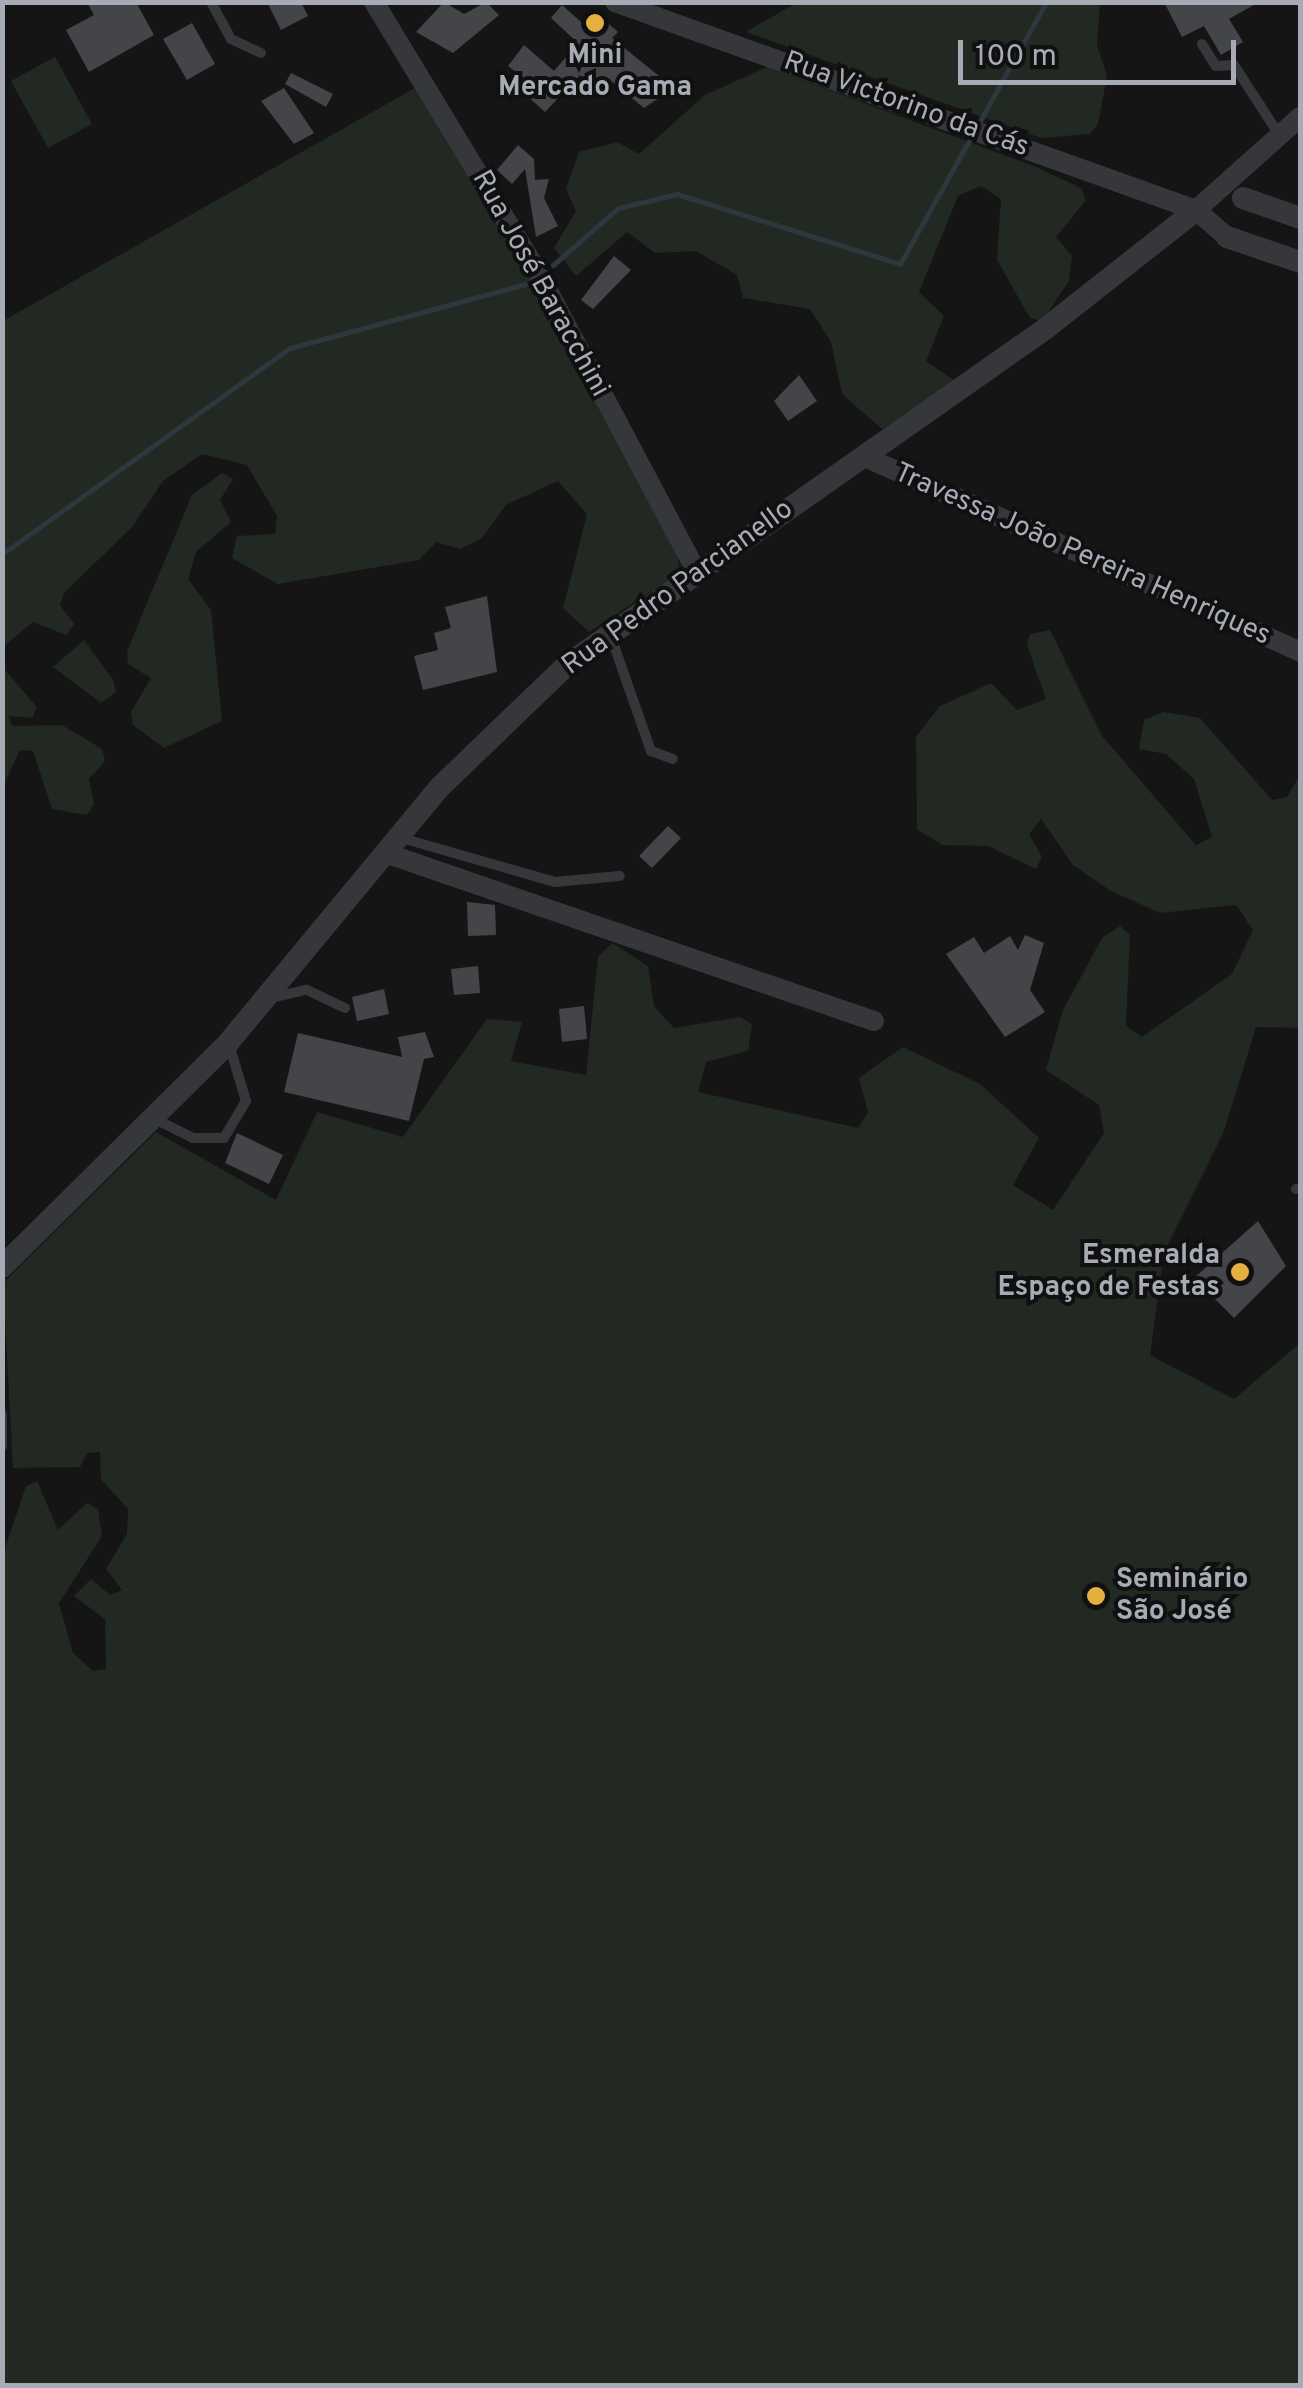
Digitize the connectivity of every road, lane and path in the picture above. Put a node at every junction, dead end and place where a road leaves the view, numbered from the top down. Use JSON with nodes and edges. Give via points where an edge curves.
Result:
{"nodes":[{"id":1,"x":211,"y":2,"type":"edge"},
{"id":2,"x":374,"y":2,"type":"edge"},
{"id":3,"x":615,"y":2,"type":"edge"},
{"id":4,"x":1202,"y":44,"type":"dead end"},
{"id":5,"x":261,"y":53,"type":"dead end"},
{"id":6,"x":1300,"y":116,"type":"edge"},
{"id":7,"x":1278,"y":133,"type":"junction"},
{"id":8,"x":1243,"y":198,"type":"joint"},
{"id":9,"x":1196,"y":210,"type":"junction"},
{"id":10,"x":1300,"y":218,"type":"edge"},
{"id":11,"x":1227,"y":236,"type":"joint"},
{"id":12,"x":1300,"y":262,"type":"edge"},
{"id":13,"x":865,"y":457,"type":"junction"},
{"id":14,"x":696,"y":571,"type":"junction"},
{"id":15,"x":610,"y":633,"type":"junction"},
{"id":16,"x":1300,"y":652,"type":"edge"},
{"id":17,"x":673,"y":760,"type":"dead end"},
{"id":18,"x":391,"y":845,"type":"junction"},
{"id":19,"x":620,"y":876,"type":"dead end"},
{"id":20,"x":264,"y":1000,"type":"junction"},
{"id":21,"x":345,"y":1008,"type":"dead end"},
{"id":22,"x":874,"y":1020,"type":"dead end"},
{"id":23,"x":228,"y":1042,"type":"junction"},
{"id":24,"x":155,"y":1119,"type":"junction"},
{"id":25,"x":2,"y":1266,"type":"edge"},
{"id":26,"x":2,"y":1414,"type":"edge"},
{"id":27,"x":2,"y":1446,"type":"edge"}],
"edges":[{"from":1,"to":5,"type":"lane","via":[[231,39]]},
{"from":2,"to":14,"type":"street","name":"Rua José Baracchini","via":[[540,276]]},
{"from":3,"to":9,"type":"street","name":"Rua Victorino da Cás"},
{"from":4,"to":7,"type":"lane","via":[[1216,66],[1234,65]]},
{"from":6,"to":7,"type":"street","name":"Rua Pedro Parcianello"},
{"from":7,"to":9,"type":"street","name":"Rua Pedro Parcianello"},
{"from":8,"to":9,"type":"street"},
{"from":8,"to":10,"type":"street"},
{"from":9,"to":11,"type":"street","name":"Rua Victorino da Cás"},
{"from":9,"to":13,"type":"street","name":"Rua Pedro Parcianello"},
{"from":11,"to":12,"type":"street","name":"Rua Victorino da Cás"},
{"from":13,"to":14,"type":"street","name":"Rua Pedro Parcianello"},
{"from":13,"to":16,"type":"street","name":"Travessa João Pereira Henriques"},
{"from":14,"to":15,"type":"street","name":"Rua Pedro Parcianello"},
{"from":15,"to":17,"type":"lane","via":[[652,751]]},
{"from":15,"to":18,"type":"street","name":"Rua Pedro Parcianello","via":[[568,664]]},
{"from":18,"to":19,"type":"lane","via":[[555,882]]},
{"from":18,"to":20,"type":"street","name":"Rua Pedro Parcianello"},
{"from":18,"to":22,"type":"street"},
{"from":20,"to":21,"type":"lane","via":[[307,990]]},
{"from":20,"to":23,"type":"street","name":"Rua Pedro Parcianello"},
{"from":23,"to":24,"type":"street","name":"Rua Pedro Parcianello"},
{"from":23,"to":24,"type":"lane","via":[[246,1101],[224,1138],[193,1138]]},
{"from":24,"to":25,"type":"street","name":"Rua Pedro Parcianello"},
{"from":26,"to":27,"type":"lane"}]}
